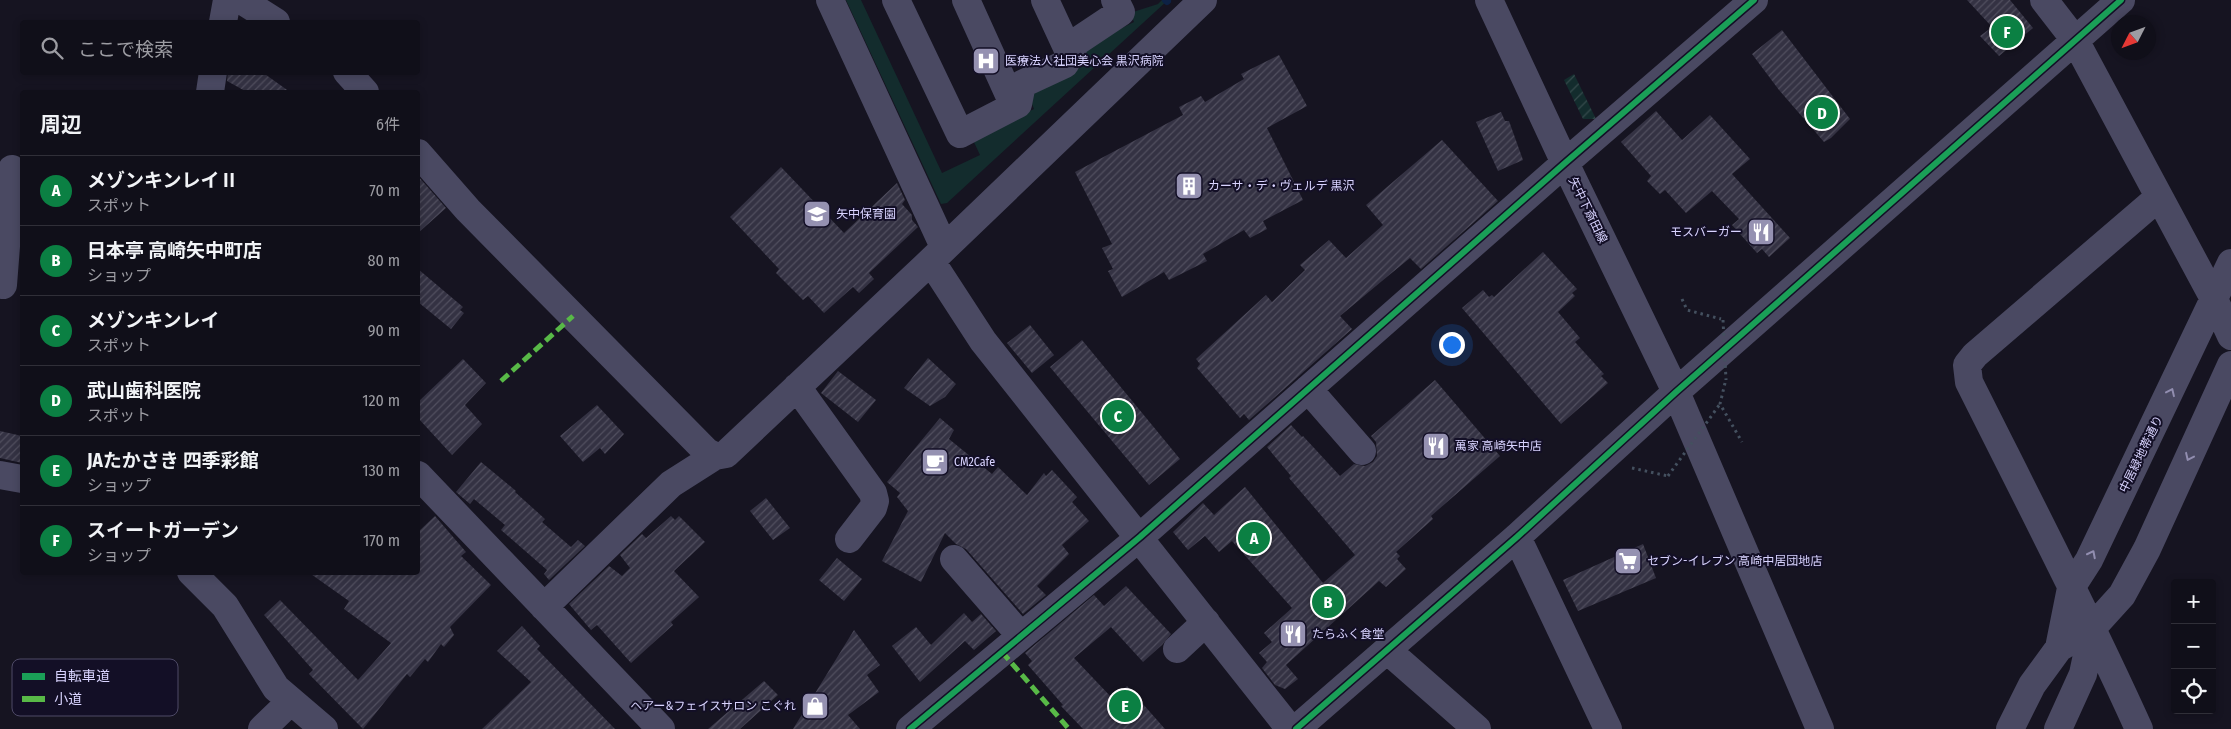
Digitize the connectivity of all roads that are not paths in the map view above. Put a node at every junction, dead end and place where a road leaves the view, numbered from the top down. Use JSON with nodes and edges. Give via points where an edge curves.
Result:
{"nodes":[{"id":1,"x":227,"y":0,"type":"edge"},
{"id":2,"x":240,"y":0,"type":"edge"},
{"id":3,"x":830,"y":0,"type":"edge"},
{"id":4,"x":896,"y":0,"type":"edge"},
{"id":5,"x":966,"y":0,"type":"edge"},
{"id":6,"x":1045,"y":0,"type":"edge"},
{"id":7,"x":1116,"y":0,"type":"edge"},
{"id":8,"x":1203,"y":0,"type":"edge"},
{"id":9,"x":1489,"y":0,"type":"edge"},
{"id":10,"x":1754,"y":0,"type":"edge"},
{"id":11,"x":2044,"y":0,"type":"edge"},
{"id":12,"x":2121,"y":0,"type":"edge"},
{"id":13,"x":223,"y":20,"type":"edge"},
{"id":14,"x":273,"y":20,"type":"edge"},
{"id":15,"x":2075,"y":40,"type":"junction"},
{"id":16,"x":1070,"y":54,"type":"junction"},
{"id":17,"x":213,"y":75,"type":"edge"},
{"id":18,"x":350,"y":75,"type":"edge"},
{"id":19,"x":210,"y":90,"type":"edge"},
{"id":20,"x":363,"y":90,"type":"edge"},
{"id":21,"x":1014,"y":106,"type":"junction"},
{"id":22,"x":420,"y":154,"type":"edge"},
{"id":23,"x":1565,"y":163,"type":"junction"},
{"id":24,"x":12,"y":169,"type":"dead end"},
{"id":25,"x":2159,"y":197,"type":"junction"},
{"id":26,"x":938,"y":254,"type":"junction"},
{"id":27,"x":2231,"y":263,"type":"edge"},
{"id":28,"x":9,"y":285,"type":"edge"},
{"id":29,"x":2214,"y":299,"type":"junction"},
{"id":30,"x":2231,"y":336,"type":"edge"},
{"id":31,"x":2231,"y":366,"type":"edge"},
{"id":32,"x":797,"y":387,"type":"junction"},
{"id":33,"x":1308,"y":389,"type":"junction"},
{"id":34,"x":1676,"y":392,"type":"junction"},
{"id":35,"x":1362,"y":451,"type":"dead end"},
{"id":36,"x":715,"y":456,"type":"junction"},
{"id":37,"x":0,"y":475,"type":"edge"},
{"id":38,"x":420,"y":477,"type":"edge"},
{"id":39,"x":20,"y":479,"type":"edge"},
{"id":40,"x":1516,"y":537,"type":"junction"},
{"id":41,"x":1140,"y":538,"type":"junction"},
{"id":42,"x":849,"y":539,"type":"dead end"},
{"id":43,"x":954,"y":559,"type":"dead end"},
{"id":44,"x":194,"y":575,"type":"edge"},
{"id":45,"x":2071,"y":588,"type":"junction"},
{"id":46,"x":544,"y":607,"type":"junction"},
{"id":47,"x":1206,"y":622,"type":"junction"},
{"id":48,"x":2093,"y":627,"type":"junction"},
{"id":49,"x":1021,"y":636,"type":"junction"},
{"id":50,"x":2059,"y":648,"type":"junction"},
{"id":51,"x":1177,"y":649,"type":"dead end"},
{"id":52,"x":1387,"y":650,"type":"junction"},
{"id":53,"x":290,"y":702,"type":"junction"},
{"id":54,"x":262,"y":729,"type":"edge"},
{"id":55,"x":324,"y":729,"type":"edge"},
{"id":56,"x":661,"y":729,"type":"edge"},
{"id":57,"x":910,"y":729,"type":"edge"},
{"id":58,"x":1290,"y":729,"type":"edge"},
{"id":59,"x":1296,"y":729,"type":"edge"},
{"id":60,"x":1477,"y":729,"type":"edge"},
{"id":61,"x":1608,"y":729,"type":"edge"},
{"id":62,"x":1820,"y":729,"type":"edge"},
{"id":63,"x":2010,"y":729,"type":"edge"},
{"id":64,"x":2058,"y":729,"type":"edge"},
{"id":65,"x":2139,"y":729,"type":"edge"}],
"edges":[{"from":1,"to":13,"type":"street"},
{"from":2,"to":14,"type":"street"},
{"from":3,"to":26,"type":"street"},
{"from":4,"to":21,"type":"street","via":[[960,134]]},
{"from":5,"to":21,"type":"street"},
{"from":6,"to":16,"type":"street"},
{"from":7,"to":16,"type":"street","via":[[1121,12],[1076,42]]},
{"from":8,"to":26,"type":"street"},
{"from":9,"to":23,"type":"street","name":"矢中下斎田線"},
{"from":10,"to":23,"type":"street"},
{"from":11,"to":15,"type":"street"},
{"from":12,"to":15,"type":"street"},
{"from":15,"to":25,"type":"street"},
{"from":15,"to":34,"type":"street","via":[[1724,357]]},
{"from":16,"to":21,"type":"street","via":[[1065,64],[1022,84],[1018,104]]},
{"from":17,"to":19,"type":"street"},
{"from":18,"to":20,"type":"street"},
{"from":22,"to":36,"type":"street","via":[[468,210],[707,452]]},
{"from":23,"to":33,"type":"street"},
{"from":23,"to":34,"type":"street","name":"矢中下斎田線"},
{"from":24,"to":28,"type":"street"},
{"from":25,"to":29,"type":"street"},
{"from":25,"to":45,"type":"street","via":[[1967,365],[1969,382]]},
{"from":26,"to":32,"type":"street"},
{"from":26,"to":41,"type":"street","via":[[983,341]]},
{"from":27,"to":29,"type":"street","name":"中居緑地帯通り"},
{"from":29,"to":30,"type":"street"},
{"from":45,"to":29,"type":"street","name":"中居緑地帯通り","one_way":true,"via":[[2093,552]]},
{"from":31,"to":48,"type":"street","name":"中居緑地帯通り","one_way":true,"via":[[2147,549],[2122,595]]},
{"from":32,"to":36,"type":"street","via":[[726,454]]},
{"from":32,"to":42,"type":"street","via":[[873,493],[876,502],[873,508]]},
{"from":33,"to":35,"type":"street"},
{"from":33,"to":41,"type":"street"},
{"from":34,"to":40,"type":"street"},
{"from":34,"to":62,"type":"street","name":"矢中下斎田線"},
{"from":36,"to":46,"type":"street","via":[[671,484]]},
{"from":37,"to":39,"type":"street"},
{"from":38,"to":46,"type":"street"},
{"from":40,"to":52,"type":"street"},
{"from":40,"to":61,"type":"street"},
{"from":41,"to":47,"type":"street"},
{"from":41,"to":49,"type":"street"},
{"from":43,"to":49,"type":"street"},
{"from":44,"to":53,"type":"street","via":[[225,606],[276,688]]},
{"from":45,"to":48,"type":"street"},
{"from":45,"to":50,"type":"street","name":"中居緑地帯通り"},
{"from":46,"to":56,"type":"street"},
{"from":47,"to":51,"type":"street"},
{"from":47,"to":58,"type":"street"},
{"from":48,"to":50,"type":"street","name":"中居緑地帯通り"},
{"from":48,"to":64,"type":"street","via":[[2083,674]]},
{"from":48,"to":65,"type":"street"},
{"from":49,"to":57,"type":"street"},
{"from":50,"to":63,"type":"street","name":"中居緑地帯通り","via":[[2032,685]]},
{"from":52,"to":59,"type":"street"},
{"from":52,"to":60,"type":"street"},
{"from":53,"to":54,"type":"street"},
{"from":53,"to":55,"type":"street"}]}
